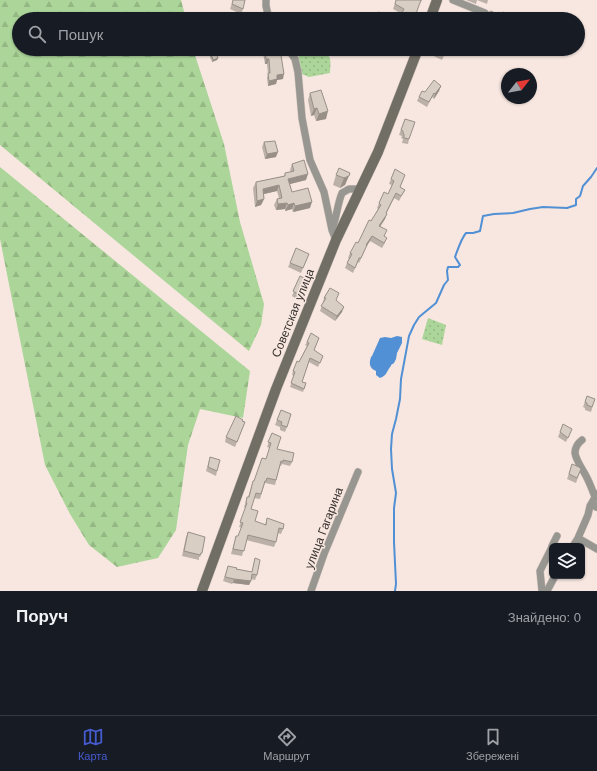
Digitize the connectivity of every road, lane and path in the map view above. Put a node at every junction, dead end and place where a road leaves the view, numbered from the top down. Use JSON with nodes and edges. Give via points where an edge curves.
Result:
{"nodes":[{"id":1,"x":266,"y":0,"type":"edge"},
{"id":2,"x":437,"y":0,"type":"edge"},
{"id":3,"x":453,"y":0,"type":"edge"},
{"id":4,"x":267,"y":12,"type":"edge"},
{"id":5,"x":433,"y":12,"type":"edge"},
{"id":6,"x":483,"y":12,"type":"edge"},
{"id":7,"x":293,"y":56,"type":"edge"},
{"id":8,"x":415,"y":56,"type":"edge"},
{"id":9,"x":361,"y":189,"type":"junction"},
{"id":10,"x":325,"y":197,"type":"junction"},
{"id":11,"x":339,"y":200,"type":"junction"},
{"id":12,"x":332,"y":230,"type":"junction"},
{"id":13,"x":336,"y":240,"type":"junction"},
{"id":14,"x":582,"y":440,"type":"dead end"},
{"id":15,"x":358,"y":472,"type":"dead end"},
{"id":16,"x":596,"y":495,"type":"edge"},
{"id":17,"x":597,"y":507,"type":"edge"},
{"id":18,"x":588,"y":515,"type":"junction"},
{"id":19,"x":557,"y":536,"type":"dead end"},
{"id":20,"x":578,"y":538,"type":"junction"},
{"id":21,"x":554,"y":543,"type":"edge"},
{"id":22,"x":575,"y":543,"type":"edge"},
{"id":23,"x":597,"y":549,"type":"edge"},
{"id":24,"x":549,"y":552,"type":"edge"},
{"id":25,"x":554,"y":579,"type":"edge"},
{"id":26,"x":202,"y":591,"type":"edge"},
{"id":27,"x":311,"y":591,"type":"edge"},
{"id":28,"x":542,"y":591,"type":"edge"},
{"id":29,"x":547,"y":591,"type":"edge"}],
"edges":[{"from":1,"to":4,"type":"street"},
{"from":2,"to":5,"type":"main road"},
{"from":3,"to":6,"type":"street"},
{"from":7,"to":10,"type":"street","via":[[298,72],[302,118],[310,160]]},
{"from":8,"to":9,"type":"main road","name":"Советская улица"},
{"from":9,"to":11,"type":"street","via":[[342,193]]},
{"from":9,"to":13,"type":"main road","name":"Советская улица"},
{"from":10,"to":11,"type":"street"},
{"from":10,"to":12,"type":"street"},
{"from":11,"to":12,"type":"street"},
{"from":12,"to":13,"type":"street"},
{"from":13,"to":26,"type":"main road","name":"Советская улица","via":[[276,389]]},
{"from":14,"to":16,"type":"street","via":[[575,453]]},
{"from":15,"to":27,"type":"street","name":"улица Гагарина"},
{"from":16,"to":18,"type":"street"},
{"from":17,"to":18,"type":"street"},
{"from":18,"to":20,"type":"street"},
{"from":19,"to":21,"type":"street"},
{"from":20,"to":22,"type":"street"},
{"from":20,"to":23,"type":"street"},
{"from":24,"to":28,"type":"street","via":[[540,572]]},
{"from":25,"to":29,"type":"street"}]}
